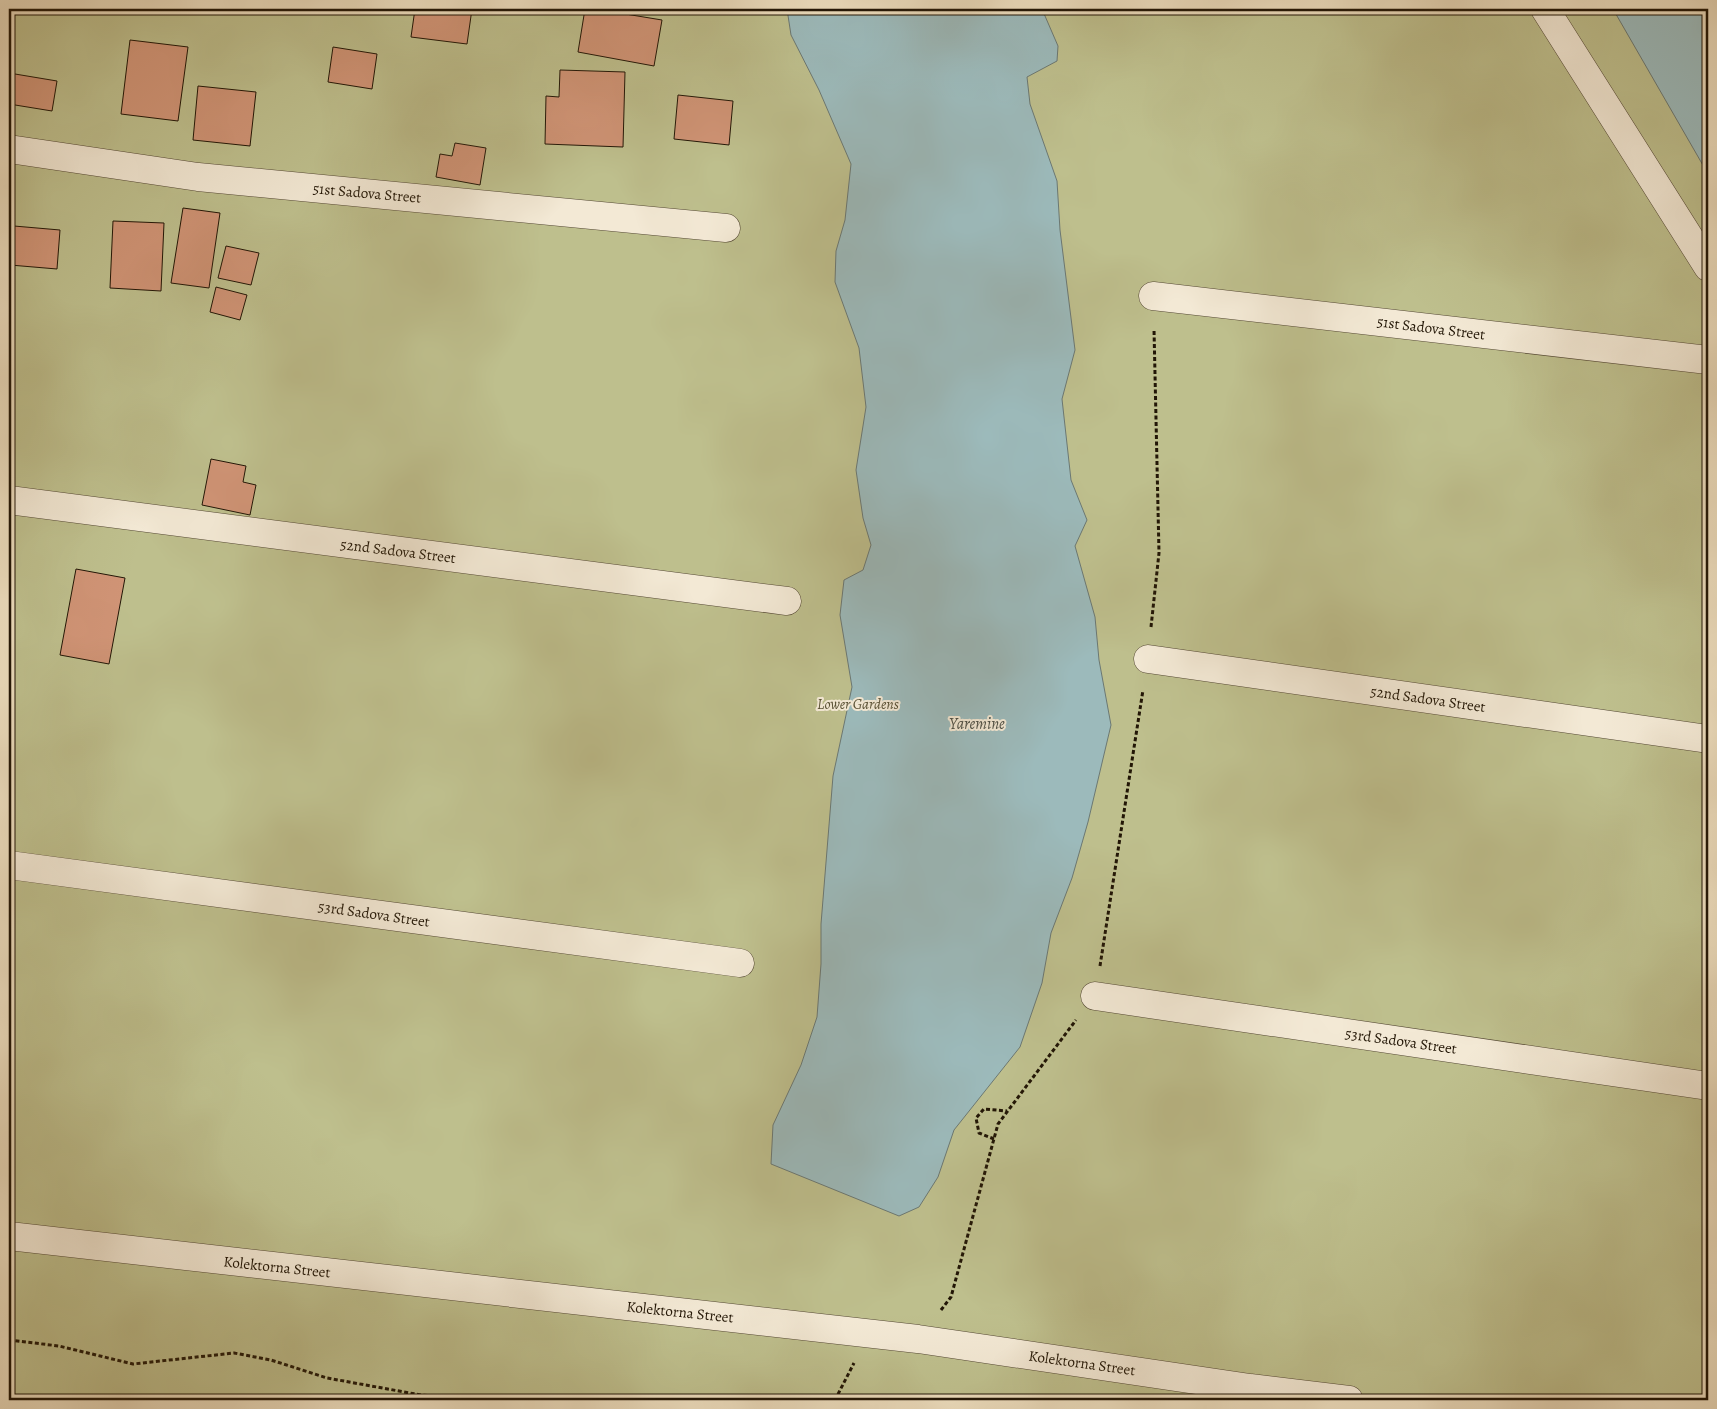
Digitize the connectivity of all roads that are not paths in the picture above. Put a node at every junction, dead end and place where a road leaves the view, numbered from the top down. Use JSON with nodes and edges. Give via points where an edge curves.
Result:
{"nodes":[{"id":1,"x":1545,"y":9,"type":"edge"},
{"id":2,"x":9,"y":149,"type":"edge"},
{"id":3,"x":726,"y":228,"type":"dead end"},
{"id":4,"x":1708,"y":267,"type":"edge"},
{"id":5,"x":1153,"y":296,"type":"road end"},
{"id":6,"x":1708,"y":360,"type":"edge"},
{"id":7,"x":9,"y":500,"type":"edge"},
{"id":8,"x":787,"y":601,"type":"dead end"},
{"id":9,"x":1148,"y":659,"type":"road end"},
{"id":10,"x":1708,"y":739,"type":"edge"},
{"id":11,"x":9,"y":864,"type":"edge"},
{"id":12,"x":740,"y":963,"type":"dead end"},
{"id":13,"x":1095,"y":996,"type":"road end"},
{"id":14,"x":1708,"y":1086,"type":"edge"},
{"id":15,"x":9,"y":1236,"type":"edge"},
{"id":16,"x":1350,"y":1400,"type":"edge"}],
"edges":[{"from":1,"to":4,"type":"street"},
{"from":2,"to":3,"type":"street","name":"51st Sadova Street","via":[[198,177]]},
{"from":5,"to":6,"type":"street","name":"51st Sadova Street"},
{"from":7,"to":8,"type":"street","name":"52nd Sadova Street"},
{"from":9,"to":10,"type":"street","name":"52nd Sadova Street"},
{"from":11,"to":12,"type":"street","name":"53rd Sadova Street"},
{"from":13,"to":14,"type":"street","name":"53rd Sadova Street"},
{"from":15,"to":16,"type":"street","name":"Kolektorna Street","via":[[918,1339]]}]}
